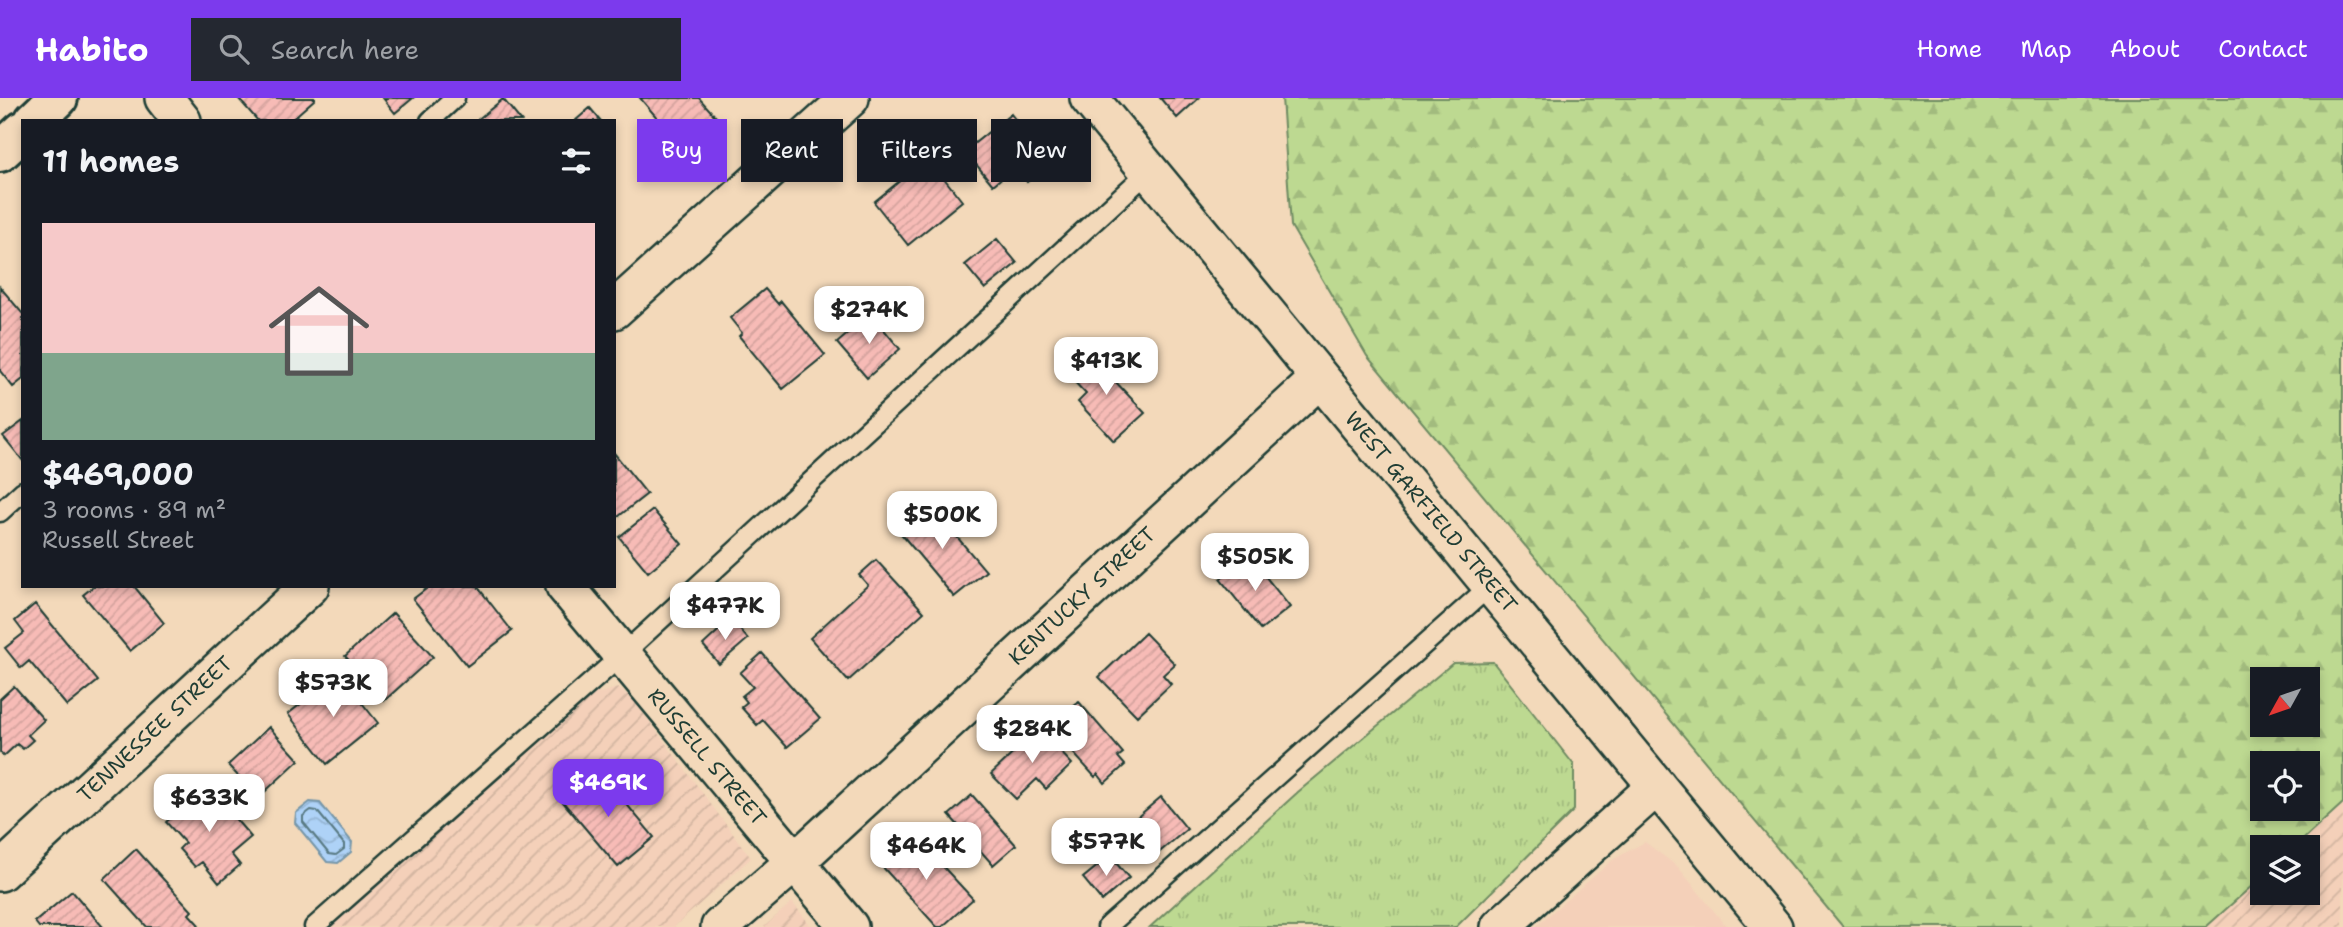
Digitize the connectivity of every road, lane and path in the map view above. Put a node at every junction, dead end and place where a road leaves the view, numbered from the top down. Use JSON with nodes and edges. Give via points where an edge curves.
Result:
{"nodes":[{"id":1,"x":58,"y":98,"type":"edge"},
{"id":2,"x":164,"y":98,"type":"edge"},
{"id":3,"x":455,"y":98,"type":"edge"},
{"id":4,"x":850,"y":98,"type":"edge"},
{"id":5,"x":1088,"y":98,"type":"edge"},
{"id":6,"x":36,"y":119,"type":"edge"},
{"id":7,"x":180,"y":119,"type":"edge"},
{"id":8,"x":432,"y":119,"type":"edge"},
{"id":9,"x":21,"y":133,"type":"edge"},
{"id":10,"x":0,"y":152,"type":"edge"},
{"id":11,"x":1149,"y":171,"type":"junction"},
{"id":12,"x":616,"y":308,"type":"edge"},
{"id":13,"x":1320,"y":378,"type":"junction"},
{"id":14,"x":21,"y":493,"type":"edge"},
{"id":15,"x":0,"y":512,"type":"edge"},
{"id":16,"x":1491,"y":585,"type":"junction"},
{"id":17,"x":308,"y":588,"type":"edge"},
{"id":18,"x":567,"y":588,"type":"edge"},
{"id":19,"x":622,"y":655,"type":"junction"},
{"id":20,"x":1657,"y":786,"type":"junction"},
{"id":21,"x":794,"y":862,"type":"junction"},
{"id":22,"x":0,"y":872,"type":"edge"},
{"id":23,"x":314,"y":927,"type":"edge"},
{"id":24,"x":720,"y":927,"type":"edge"},
{"id":25,"x":849,"y":927,"type":"edge"},
{"id":26,"x":1107,"y":927,"type":"edge"},
{"id":27,"x":1500,"y":927,"type":"edge"},
{"id":28,"x":1773,"y":927,"type":"edge"}],
"edges":[{"from":1,"to":6,"type":"street"},
{"from":2,"to":7,"type":"street"},
{"from":3,"to":8,"type":"lane"},
{"from":4,"to":12,"type":"street"},
{"from":5,"to":11,"type":"street","name":"WEST GARFIELD STREET"},
{"from":9,"to":10,"type":"street"},
{"from":11,"to":13,"type":"street","name":"WEST GARFIELD STREET"},
{"from":11,"to":19,"type":"lane"},
{"from":13,"to":16,"type":"street","name":"WEST GARFIELD STREET"},
{"from":13,"to":21,"type":"street","name":"KENTUCKY STREET"},
{"from":14,"to":15,"type":"lane"},
{"from":16,"to":20,"type":"street","name":"WEST GARFIELD STREET"},
{"from":16,"to":26,"type":"lane"},
{"from":17,"to":22,"type":"street","name":"TENNESSEE STREET"},
{"from":18,"to":19,"type":"street","name":"RUSSELL STREET"},
{"from":19,"to":21,"type":"street","name":"RUSSELL STREET"},
{"from":19,"to":23,"type":"lane"},
{"from":20,"to":27,"type":"street"},
{"from":20,"to":28,"type":"street","name":"WEST GARFIELD STREET"},
{"from":21,"to":24,"type":"street","name":"KENTUCKY STREET"},
{"from":21,"to":25,"type":"street","name":"RUSSELL STREET"}]}
